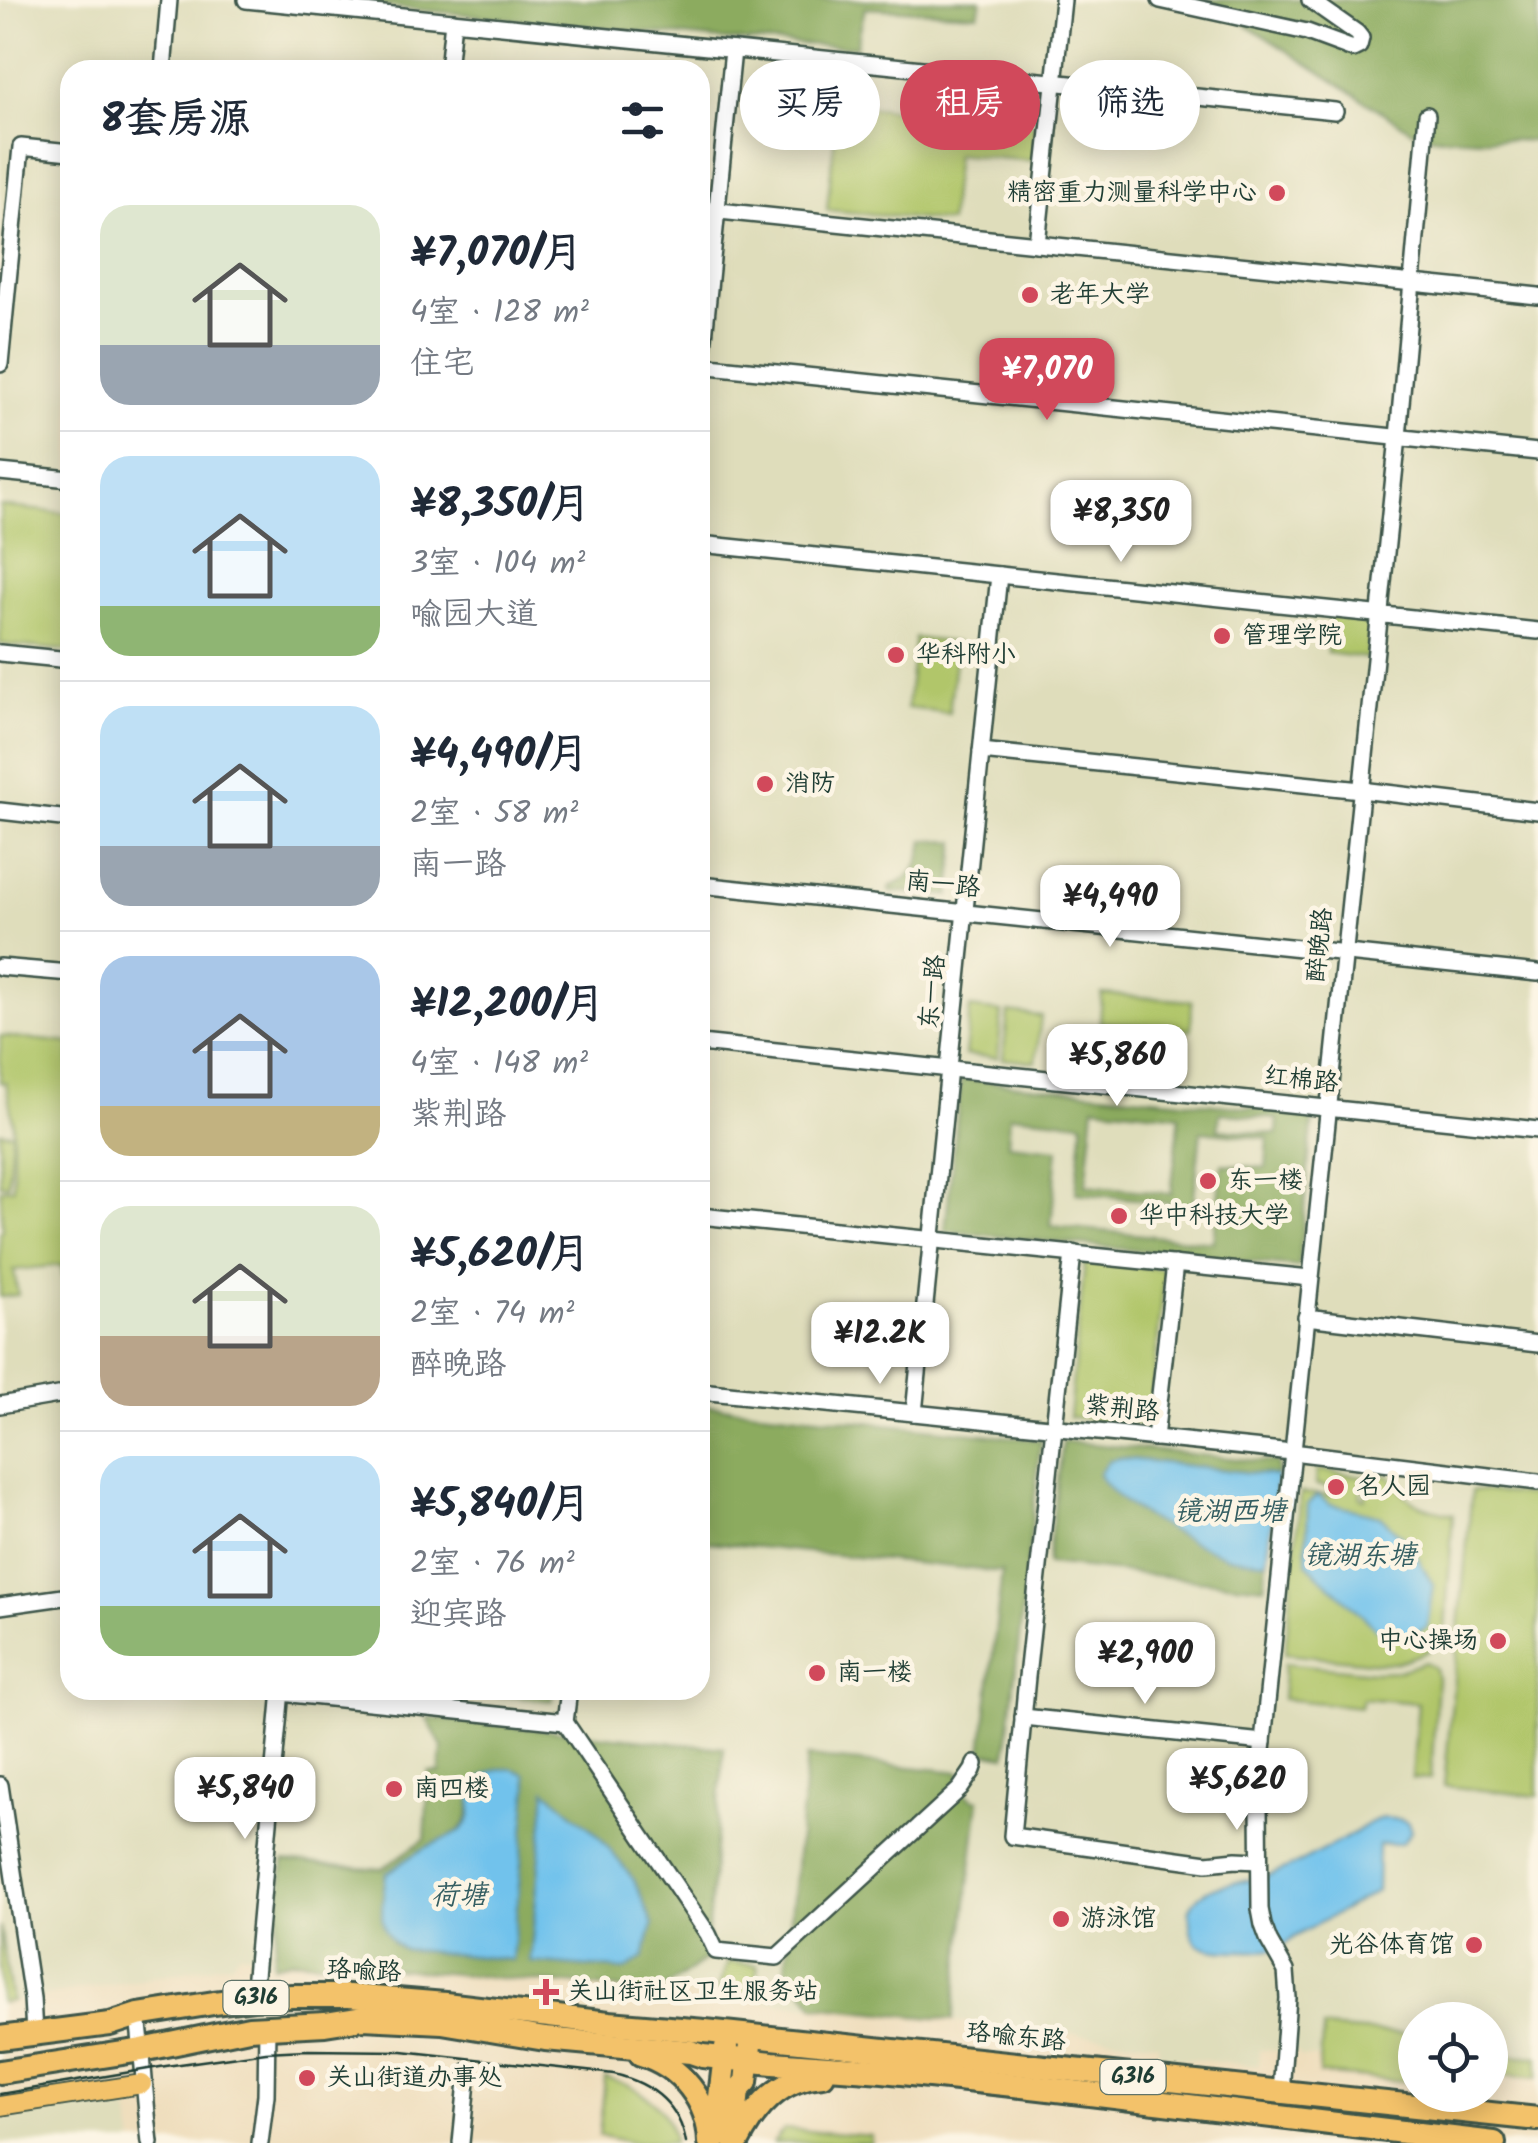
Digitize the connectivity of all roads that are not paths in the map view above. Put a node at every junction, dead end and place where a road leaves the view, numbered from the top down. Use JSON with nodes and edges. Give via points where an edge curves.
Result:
{"nodes":[{"id":1,"x":169,"y":0,"type":"edge"},
{"id":2,"x":246,"y":0,"type":"edge"},
{"id":3,"x":1063,"y":0,"type":"edge"},
{"id":4,"x":1160,"y":0,"type":"edge"},
{"id":5,"x":1310,"y":0,"type":"edge"},
{"id":6,"x":453,"y":21,"type":"junction"},
{"id":7,"x":734,"y":50,"type":"junction"},
{"id":8,"x":164,"y":60,"type":"edge"},
{"id":9,"x":449,"y":60,"type":"edge"},
{"id":10,"x":1054,"y":84,"type":"junction"},
{"id":11,"x":1336,"y":110,"type":"dead end"},
{"id":12,"x":1427,"y":115,"type":"dead end"},
{"id":13,"x":60,"y":151,"type":"edge"},
{"id":14,"x":710,"y":198,"type":"edge"},
{"id":15,"x":710,"y":210,"type":"edge"},
{"id":16,"x":1037,"y":244,"type":"junction"},
{"id":17,"x":1412,"y":282,"type":"junction"},
{"id":18,"x":1538,"y":296,"type":"edge"},
{"id":19,"x":0,"y":364,"type":"edge"},
{"id":20,"x":710,"y":366,"type":"edge"},
{"id":21,"x":1398,"y":437,"type":"junction"},
{"id":22,"x":1538,"y":452,"type":"edge"},
{"id":23,"x":0,"y":472,"type":"edge"},
{"id":24,"x":60,"y":478,"type":"edge"},
{"id":25,"x":710,"y":545,"type":"edge"},
{"id":26,"x":999,"y":575,"type":"junction"},
{"id":27,"x":1380,"y":614,"type":"junction"},
{"id":28,"x":1538,"y":631,"type":"edge"},
{"id":29,"x":0,"y":653,"type":"edge"},
{"id":30,"x":60,"y":659,"type":"edge"},
{"id":31,"x":981,"y":750,"type":"junction"},
{"id":32,"x":1361,"y":790,"type":"junction"},
{"id":33,"x":0,"y":811,"type":"edge"},
{"id":34,"x":1538,"y":811,"type":"edge"},
{"id":35,"x":60,"y":817,"type":"edge"},
{"id":36,"x":710,"y":886,"type":"edge"},
{"id":37,"x":966,"y":913,"type":"junction"},
{"id":38,"x":1344,"y":952,"type":"junction"},
{"id":39,"x":0,"y":966,"type":"edge"},
{"id":40,"x":60,"y":972,"type":"edge"},
{"id":41,"x":1538,"y":973,"type":"edge"},
{"id":42,"x":710,"y":1044,"type":"edge"},
{"id":43,"x":950,"y":1069,"type":"junction"},
{"id":44,"x":1328,"y":1108,"type":"junction"},
{"id":45,"x":1538,"y":1130,"type":"edge"},
{"id":46,"x":710,"y":1217,"type":"edge"},
{"id":47,"x":932,"y":1239,"type":"junction"},
{"id":48,"x":1072,"y":1253,"type":"junction"},
{"id":49,"x":1175,"y":1264,"type":"junction"},
{"id":50,"x":1310,"y":1278,"type":"junction"},
{"id":51,"x":1306,"y":1317,"type":"junction"},
{"id":52,"x":1538,"y":1344,"type":"edge"},
{"id":53,"x":710,"y":1392,"type":"edge"},
{"id":54,"x":60,"y":1395,"type":"edge"},
{"id":55,"x":0,"y":1404,"type":"edge"},
{"id":56,"x":914,"y":1413,"type":"junction"},
{"id":57,"x":1055,"y":1428,"type":"junction"},
{"id":58,"x":1156,"y":1438,"type":"junction"},
{"id":59,"x":1292,"y":1452,"type":"junction"},
{"id":60,"x":1538,"y":1482,"type":"edge"},
{"id":61,"x":60,"y":1597,"type":"edge"},
{"id":62,"x":0,"y":1606,"type":"edge"},
{"id":63,"x":280,"y":1700,"type":"edge"},
{"id":64,"x":357,"y":1700,"type":"edge"},
{"id":65,"x":567,"y":1700,"type":"edge"},
{"id":66,"x":1023,"y":1717,"type":"junction"},
{"id":67,"x":566,"y":1722,"type":"junction"},
{"id":68,"x":1263,"y":1742,"type":"junction"},
{"id":69,"x":974,"y":1764,"type":"dead end"},
{"id":70,"x":0,"y":1785,"type":"edge"},
{"id":71,"x":1259,"y":1861,"type":"junction"},
{"id":72,"x":253,"y":1998,"type":"junction"},
{"id":73,"x":138,"y":2015,"type":"junction"},
{"id":74,"x":267,"y":2027,"type":"junction"},
{"id":75,"x":34,"y":2032,"type":"junction"},
{"id":76,"x":0,"y":2038,"type":"edge"},
{"id":77,"x":614,"y":2046,"type":"junction"},
{"id":78,"x":731,"y":2048,"type":"junction"},
{"id":79,"x":142,"y":2050,"type":"junction"},
{"id":80,"x":468,"y":2070,"type":"dead end"},
{"id":81,"x":0,"y":2072,"type":"edge"},
{"id":82,"x":882,"y":2072,"type":"junction"},
{"id":83,"x":142,"y":2084,"type":"junction"},
{"id":84,"x":1281,"y":2092,"type":"junction"},
{"id":85,"x":0,"y":2106,"type":"edge"},
{"id":86,"x":1538,"y":2119,"type":"edge"},
{"id":87,"x":150,"y":2143,"type":"edge"},
{"id":88,"x":260,"y":2143,"type":"edge"},
{"id":89,"x":461,"y":2143,"type":"edge"},
{"id":90,"x":712,"y":2143,"type":"edge"},
{"id":91,"x":735,"y":2143,"type":"edge"},
{"id":92,"x":1494,"y":2143,"type":"edge"}],
"edges":[{"from":1,"to":8,"type":"street"},
{"from":2,"to":6,"type":"street"},
{"from":3,"to":10,"type":"street"},
{"from":4,"to":5,"type":"street","via":[[1359,46],[1357,34]]},
{"from":6,"to":7,"type":"street"},
{"from":6,"to":9,"type":"street"},
{"from":7,"to":10,"type":"street"},
{"from":7,"to":14,"type":"street"},
{"from":10,"to":11,"type":"street"},
{"from":10,"to":16,"type":"street"},
{"from":12,"to":17,"type":"street","name":"醉晚路"},
{"from":13,"to":19,"type":"street","via":[[20,147]]},
{"from":15,"to":16,"type":"street"},
{"from":16,"to":17,"type":"street"},
{"from":17,"to":18,"type":"street"},
{"from":17,"to":21,"type":"street","name":"醉晚路"},
{"from":20,"to":21,"type":"street"},
{"from":21,"to":22,"type":"street"},
{"from":21,"to":27,"type":"street","name":"醉晚路"},
{"from":23,"to":24,"type":"street"},
{"from":25,"to":26,"type":"street"},
{"from":26,"to":27,"type":"street"},
{"from":26,"to":31,"type":"street","name":"东一路"},
{"from":27,"to":28,"type":"street"},
{"from":27,"to":32,"type":"street","name":"醉晚路"},
{"from":29,"to":30,"type":"street"},
{"from":31,"to":32,"type":"street"},
{"from":31,"to":37,"type":"street","name":"东一路"},
{"from":32,"to":34,"type":"street"},
{"from":32,"to":38,"type":"street","name":"醉晚路"},
{"from":33,"to":35,"type":"street"},
{"from":36,"to":37,"type":"street","name":"南一路"},
{"from":37,"to":38,"type":"street","name":"南一路"},
{"from":37,"to":43,"type":"street","name":"东一路"},
{"from":38,"to":41,"type":"street","name":"南一路"},
{"from":38,"to":44,"type":"street","name":"醉晚路"},
{"from":39,"to":40,"type":"street"},
{"from":42,"to":43,"type":"street","name":"红棉路"},
{"from":43,"to":44,"type":"street","name":"红棉路"},
{"from":43,"to":47,"type":"street","name":"东一路"},
{"from":44,"to":45,"type":"street","name":"红棉路"},
{"from":44,"to":50,"type":"street","name":"醉晚路"},
{"from":46,"to":47,"type":"street"},
{"from":47,"to":48,"type":"street"},
{"from":47,"to":56,"type":"street","name":"东一路"},
{"from":48,"to":49,"type":"street"},
{"from":48,"to":57,"type":"street"},
{"from":49,"to":50,"type":"street"},
{"from":49,"to":58,"type":"street"},
{"from":50,"to":51,"type":"street","name":"醉晚路"},
{"from":51,"to":52,"type":"street"},
{"from":51,"to":59,"type":"street","name":"醉晚路"},
{"from":53,"to":56,"type":"street","name":"紫荆路"},
{"from":54,"to":55,"type":"street"},
{"from":56,"to":57,"type":"street","name":"紫荆路"},
{"from":57,"to":58,"type":"street","name":"紫荆路"},
{"from":57,"to":66,"type":"street"},
{"from":58,"to":59,"type":"street","name":"紫荆路"},
{"from":59,"to":60,"type":"street","name":"紫荆路"},
{"from":59,"to":68,"type":"street","name":"醉晚路"},
{"from":61,"to":62,"type":"street"},
{"from":63,"to":72,"type":"street"},
{"from":64,"to":67,"type":"street"},
{"from":65,"to":67,"type":"street"},
{"from":66,"to":68,"type":"street"},
{"from":66,"to":71,"type":"street","via":[[1012,1836],[1207,1862]]},
{"from":67,"to":69,"type":"street","via":[[716,1951],[778,1957],[960,1789]]},
{"from":68,"to":71,"type":"street","name":"醉晚路","via":[[1259,1780],[1245,1794],[1259,1805]]},
{"from":70,"to":75,"type":"street"},
{"from":71,"to":84,"type":"street","name":"醉晚路","via":[[1262,1924],[1286,1972]]},
{"from":72,"to":73,"type":"highway","name":"珞喻路","number":"G316"},
{"from":72,"to":78,"type":"highway","name":"珞喻路","number":"G316","via":[[349,1996]]},
{"from":73,"to":75,"type":"highway","name":"珞喻路","number":"G316"},
{"from":73,"to":79,"type":"street"},
{"from":74,"to":77,"type":"highway","name":"珞喻路","number":"G316","via":[[394,2018]]},
{"from":74,"to":79,"type":"highway","name":"珞喻路","number":"G316"},
{"from":74,"to":88,"type":"street"},
{"from":75,"to":76,"type":"highway","name":"珞喻路","number":"G316"},
{"from":77,"to":78,"type":"highway","name":"珞喻路","number":"G316"},
{"from":77,"to":90,"type":"highway","via":[[652,2057],[689,2084]]},
{"from":78,"to":82,"type":"highway","name":"珞喻东路","number":"G316"},
{"from":78,"to":84,"type":"highway","name":"珞喻东路","number":"G316"},
{"from":78,"to":90,"type":"highway"},
{"from":78,"to":91,"type":"highway","via":[[746,2082],[738,2090]]},
{"from":79,"to":81,"type":"highway","name":"珞喻路","number":"G316"},
{"from":79,"to":83,"type":"street"},
{"from":80,"to":89,"type":"street"},
{"from":82,"to":91,"type":"highway","via":[[798,2079],[764,2102]]},
{"from":82,"to":92,"type":"highway","name":"珞喻东路","number":"G316"},
{"from":83,"to":85,"type":"main road"},
{"from":83,"to":87,"type":"street"},
{"from":84,"to":86,"type":"highway","name":"珞喻东路","number":"G316"}]}
